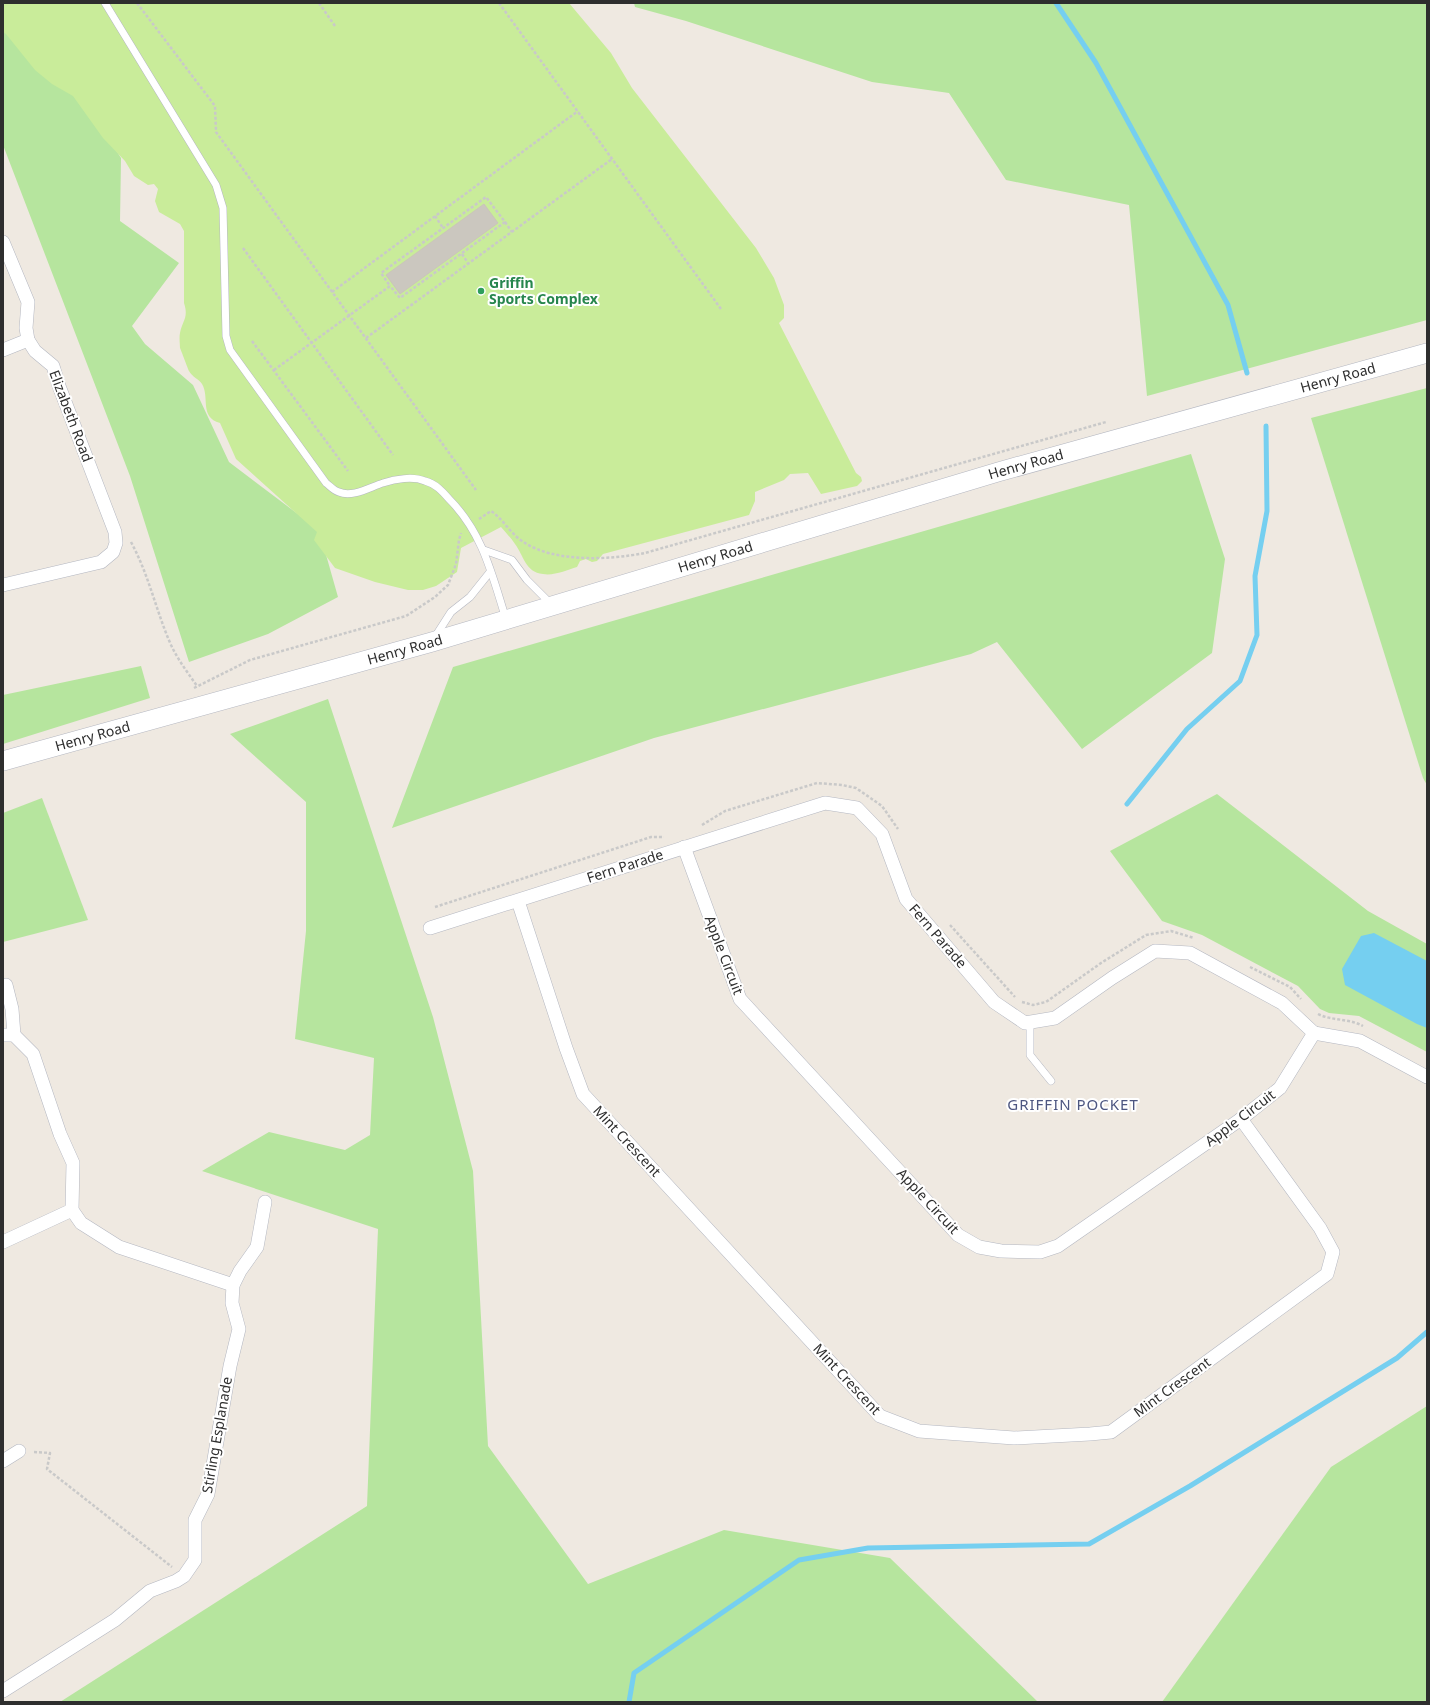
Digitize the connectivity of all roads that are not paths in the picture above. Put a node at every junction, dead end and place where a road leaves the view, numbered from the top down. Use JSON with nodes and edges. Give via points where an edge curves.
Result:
{"nodes":[{"id":1,"x":105,"y":3,"type":"edge"},
{"id":2,"x":3,"y":242,"type":"edge"},
{"id":3,"x":28,"y":340,"type":"junction"},
{"id":4,"x":3,"y":350,"type":"edge"},
{"id":5,"x":1427,"y":353,"type":"edge"},
{"id":6,"x":484,"y":550,"type":"junction"},
{"id":7,"x":490,"y":572,"type":"junction"},
{"id":8,"x":3,"y":585,"type":"edge"},
{"id":9,"x":553,"y":606,"type":"junction"},
{"id":10,"x":506,"y":619,"type":"junction"},
{"id":11,"x":432,"y":642,"type":"junction"},
{"id":12,"x":3,"y":761,"type":"edge"},
{"id":13,"x":684,"y":847,"type":"junction"},
{"id":14,"x":518,"y":901,"type":"junction"},
{"id":15,"x":430,"y":928,"type":"dead end"},
{"id":16,"x":6,"y":985,"type":"dead end"},
{"id":17,"x":1030,"y":1022,"type":"junction"},
{"id":18,"x":1314,"y":1032,"type":"junction"},
{"id":19,"x":8,"y":1035,"type":"edge"},
{"id":20,"x":1427,"y":1077,"type":"edge"},
{"id":21,"x":1050,"y":1081,"type":"dead end"},
{"id":22,"x":1241,"y":1119,"type":"junction"},
{"id":23,"x":265,"y":1202,"type":"dead end"},
{"id":24,"x":72,"y":1210,"type":"junction"},
{"id":25,"x":3,"y":1242,"type":"edge"},
{"id":26,"x":233,"y":1285,"type":"junction"},
{"id":27,"x":19,"y":1452,"type":"road end"},
{"id":28,"x":3,"y":1461,"type":"edge"},
{"id":29,"x":3,"y":1692,"type":"edge"}],
"edges":[{"from":1,"to":6,"type":"lane","via":[[216,185],[223,208],[226,336],[230,350],[326,484],[339,492],[350,494],[385,482],[424,480],[437,486],[452,501],[470,524]]},
{"from":2,"to":3,"type":"street","via":[[28,302]]},
{"from":3,"to":4,"type":"street"},
{"from":3,"to":8,"type":"street","name":"Elizabeth Road","via":[[35,351],[55,370],[113,525],[115,547],[106,559],[95,564]]},
{"from":5,"to":9,"type":"main road","name":"Henry Road","via":[[998,472]]},
{"from":6,"to":7,"type":"lane"},
{"from":6,"to":9,"type":"lane","via":[[512,560],[527,580]]},
{"from":7,"to":10,"type":"lane"},
{"from":7,"to":11,"type":"lane","via":[[470,597],[451,612]]},
{"from":9,"to":10,"type":"main road","name":"Henry Road"},
{"from":10,"to":11,"type":"main road","name":"Henry Road"},
{"from":11,"to":12,"type":"main road","name":"Henry Road"},
{"from":13,"to":14,"type":"street","name":"Fern Parade"},
{"from":13,"to":17,"type":"street","name":"Fern Parade","via":[[825,803],[857,808],[882,834],[906,899],[994,1002],[1025,1022]]},
{"from":13,"to":22,"type":"street","name":"Apple Circuit","via":[[740,999],[958,1235],[979,1247],[1001,1251],[1040,1252],[1058,1246]]},
{"from":14,"to":15,"type":"street","name":"Fern Parade"},
{"from":14,"to":22,"type":"street","name":"Mint Crescent","via":[[583,1094],[880,1416],[919,1431],[1014,1438],[1111,1432],[1327,1274],[1333,1252],[1320,1228]]},
{"from":16,"to":19,"type":"street","via":[[12,1009]]},
{"from":17,"to":18,"type":"street","via":[[1055,1018],[1155,951],[1190,953],[1282,1003]]},
{"from":17,"to":21,"type":"lane","via":[[1030,1055]]},
{"from":18,"to":20,"type":"street","via":[[1360,1041]]},
{"from":18,"to":22,"type":"street","name":"Apple Circuit","via":[[1280,1088]]},
{"from":19,"to":24,"type":"street","via":[[33,1054],[60,1134],[73,1163]]},
{"from":23,"to":26,"type":"street","name":"Stirling Esplanade","via":[[257,1247]]},
{"from":24,"to":25,"type":"street"},
{"from":24,"to":26,"type":"street","via":[[81,1224],[119,1248]]},
{"from":26,"to":29,"type":"street","name":"Stirling Esplanade","via":[[232,1303],[239,1329],[230,1366],[208,1494],[195,1520],[195,1560],[184,1576],[150,1591],[115,1620]]},
{"from":27,"to":28,"type":"street"}]}
